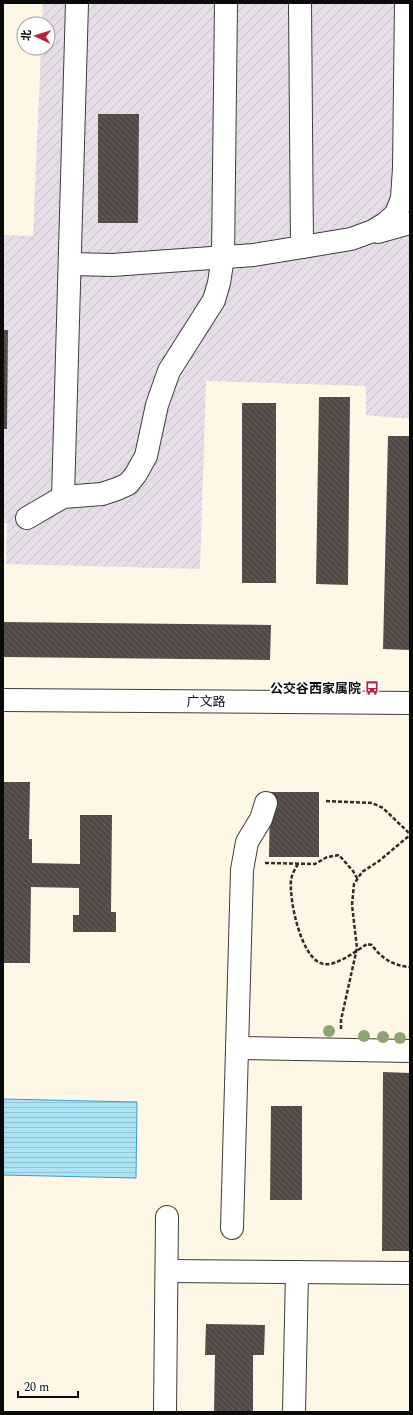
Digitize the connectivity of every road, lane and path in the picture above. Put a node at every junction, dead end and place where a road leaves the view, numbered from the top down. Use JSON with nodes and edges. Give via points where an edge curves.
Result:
{"nodes":[{"id":1,"x":76,"y":3,"type":"edge"},
{"id":2,"x":226,"y":3,"type":"edge"},
{"id":3,"x":300,"y":3,"type":"edge"},
{"id":4,"x":406,"y":3,"type":"edge"},
{"id":5,"x":410,"y":223,"type":"edge"},
{"id":6,"x":351,"y":239,"type":"junction"},
{"id":7,"x":302,"y":247,"type":"junction"},
{"id":8,"x":223,"y":257,"type":"junction"},
{"id":9,"x":70,"y":264,"type":"junction"},
{"id":10,"x":63,"y":498,"type":"junction"},
{"id":11,"x":27,"y":518,"type":"dead end"},
{"id":12,"x":3,"y":700,"type":"edge"},
{"id":13,"x":410,"y":703,"type":"edge"},
{"id":14,"x":326,"y":801,"type":"dead end"},
{"id":15,"x":266,"y":803,"type":"dead end"},
{"id":16,"x":410,"y":834,"type":"edge"},
{"id":17,"x":298,"y":864,"type":"junction"},
{"id":18,"x":242,"y":870,"type":"junction"},
{"id":19,"x":357,"y":878,"type":"junction"},
{"id":20,"x":357,"y":948,"type":"junction"},
{"id":21,"x":410,"y":967,"type":"edge"},
{"id":22,"x":237,"y":1048,"type":"junction"},
{"id":23,"x":352,"y":1050,"type":"junction"},
{"id":24,"x":410,"y":1051,"type":"edge"},
{"id":25,"x":167,"y":1217,"type":"dead end"},
{"id":26,"x":232,"y":1228,"type":"dead end"},
{"id":27,"x":167,"y":1271,"type":"junction"},
{"id":28,"x":297,"y":1272,"type":"junction"},
{"id":29,"x":410,"y":1273,"type":"edge"},
{"id":30,"x":165,"y":1412,"type":"edge"},
{"id":31,"x":294,"y":1412,"type":"edge"}],
"edges":[{"from":1,"to":9,"type":"street"},
{"from":2,"to":8,"type":"street"},
{"from":3,"to":7,"type":"street"},
{"from":4,"to":6,"type":"street","via":[[402,198],[396,214],[386,223]]},
{"from":5,"to":6,"type":"street"},
{"from":6,"to":7,"type":"street"},
{"from":7,"to":8,"type":"street"},
{"from":8,"to":9,"type":"street","via":[[112,265]]},
{"from":8,"to":10,"type":"street","via":[[214,300],[168,371],[157,405],[146,456],[136,474],[128,484],[102,494]]},
{"from":9,"to":10,"type":"street"},
{"from":10,"to":11,"type":"street"},
{"from":12,"to":13,"type":"street","name":"广文路"},
{"from":14,"to":16,"type":"path","via":[[372,803],[382,808]]},
{"from":15,"to":18,"type":"street","via":[[261,820],[247,842]]},
{"from":16,"to":19,"type":"path"},
{"from":17,"to":18,"type":"path","via":[[254,863],[247,864]]},
{"from":17,"to":19,"type":"path","via":[[315,864],[327,857],[339,855]]},
{"from":17,"to":20,"type":"path","via":[[292,879],[292,910],[311,956],[319,962],[330,964],[346,958]]},
{"from":18,"to":22,"type":"street"},
{"from":19,"to":20,"type":"path","via":[[352,890],[352,905]]},
{"from":20,"to":21,"type":"path","via":[[372,945],[378,955],[389,962]]},
{"from":20,"to":23,"type":"path","via":[[341,1020],[343,1040]]},
{"from":22,"to":23,"type":"street"},
{"from":22,"to":26,"type":"street"},
{"from":23,"to":24,"type":"street"},
{"from":25,"to":27,"type":"street"},
{"from":27,"to":28,"type":"street"},
{"from":27,"to":30,"type":"street"},
{"from":28,"to":29,"type":"street"},
{"from":28,"to":31,"type":"street"}]}
